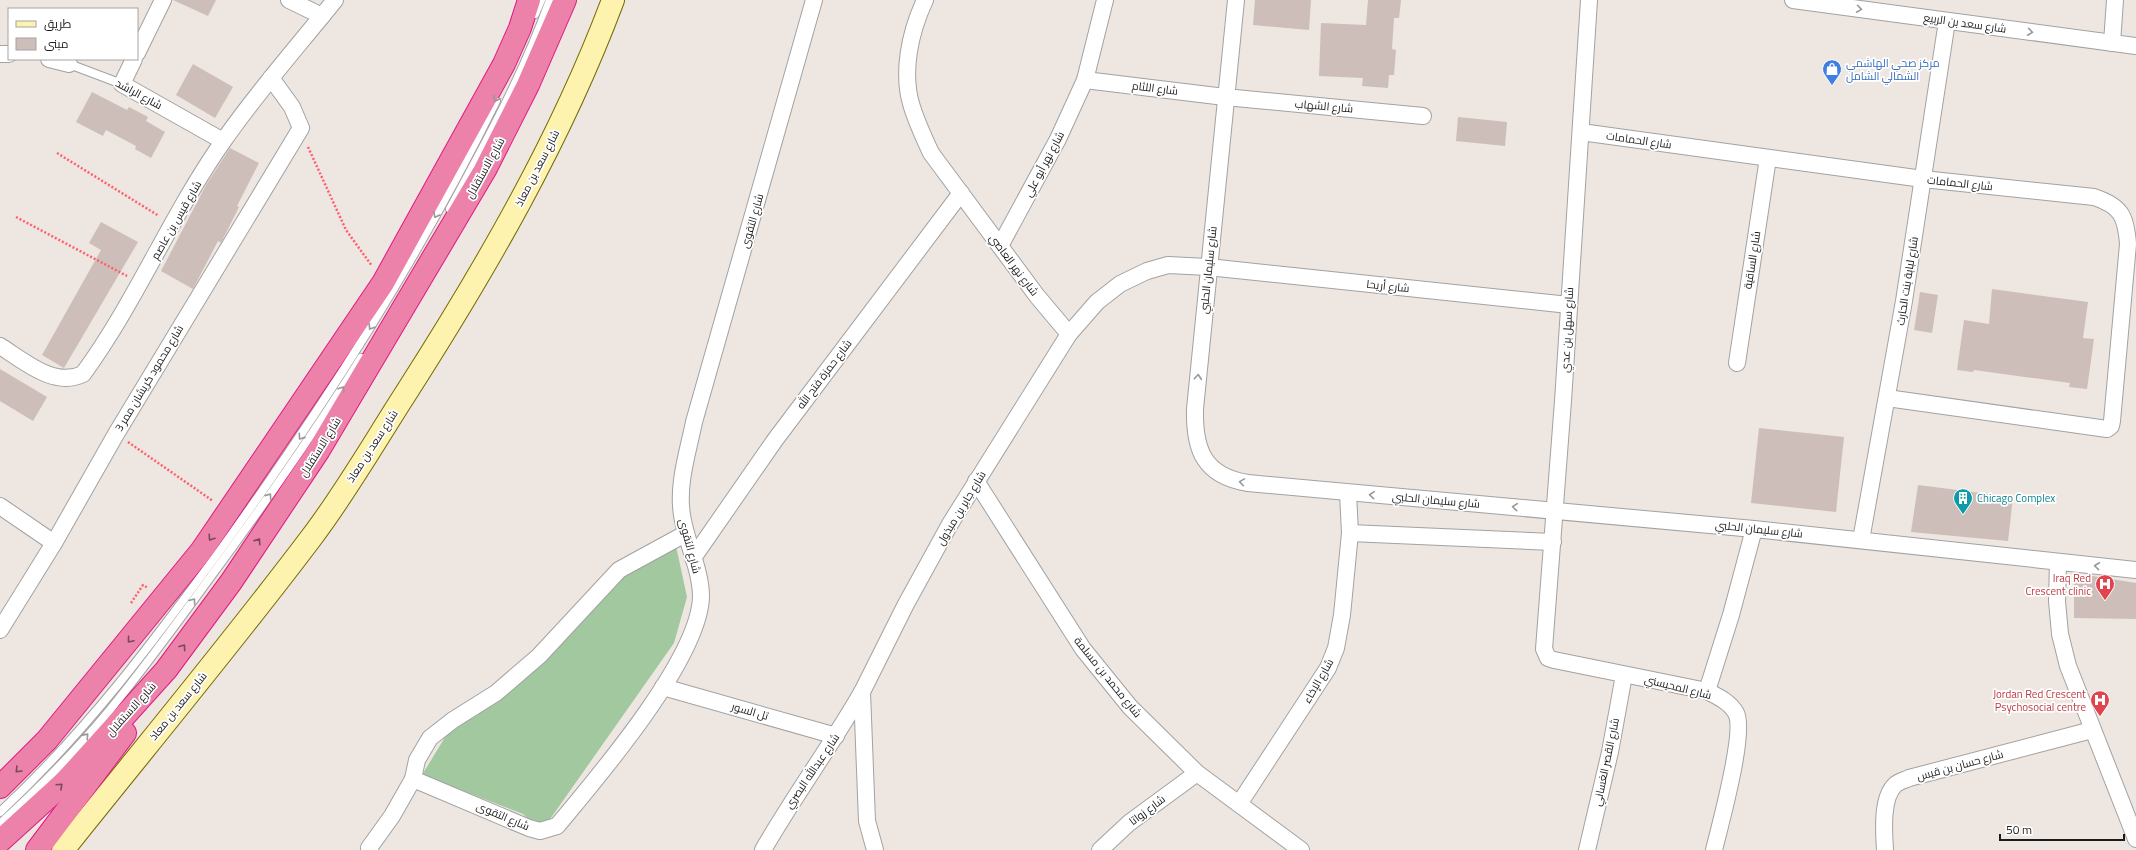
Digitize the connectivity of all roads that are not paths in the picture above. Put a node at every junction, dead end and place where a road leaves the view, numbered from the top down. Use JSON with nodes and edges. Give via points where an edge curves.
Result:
{"nodes":[{"id":1,"x":163,"y":0,"type":"edge"},
{"id":2,"x":289,"y":0,"type":"edge"},
{"id":3,"x":335,"y":0,"type":"edge"},
{"id":4,"x":529,"y":0,"type":"edge"},
{"id":5,"x":541,"y":0,"type":"edge"},
{"id":6,"x":550,"y":0,"type":"edge"},
{"id":7,"x":565,"y":0,"type":"edge"},
{"id":8,"x":613,"y":0,"type":"edge"},
{"id":9,"x":814,"y":0,"type":"edge"},
{"id":10,"x":925,"y":0,"type":"edge"},
{"id":11,"x":1105,"y":0,"type":"edge"},
{"id":12,"x":1236,"y":0,"type":"edge"},
{"id":13,"x":1589,"y":0,"type":"edge"},
{"id":14,"x":1793,"y":0,"type":"edge"},
{"id":15,"x":2115,"y":0,"type":"edge"},
{"id":16,"x":1893,"y":7,"type":"edge"},
{"id":17,"x":322,"y":16,"type":"junction"},
{"id":18,"x":1948,"y":21,"type":"junction"},
{"id":19,"x":531,"y":24,"type":"dead end"},
{"id":20,"x":2112,"y":43,"type":"junction"},
{"id":21,"x":2136,"y":46,"type":"edge"},
{"id":22,"x":138,"y":51,"type":"edge"},
{"id":23,"x":53,"y":60,"type":"edge"},
{"id":24,"x":134,"y":60,"type":"edge"},
{"id":25,"x":68,"y":64,"type":"joint"},
{"id":26,"x":272,"y":78,"type":"junction"},
{"id":27,"x":1085,"y":80,"type":"junction"},
{"id":28,"x":122,"y":84,"type":"junction"},
{"id":29,"x":499,"y":94,"type":"dead end"},
{"id":30,"x":1225,"y":97,"type":"junction"},
{"id":31,"x":1423,"y":116,"type":"dead end"},
{"id":32,"x":1581,"y":132,"type":"junction"},
{"id":33,"x":223,"y":141,"type":"junction"},
{"id":34,"x":1768,"y":158,"type":"junction"},
{"id":35,"x":1923,"y":179,"type":"junction"},
{"id":36,"x":961,"y":193,"type":"junction"},
{"id":37,"x":445,"y":217,"type":"dead end"},
{"id":38,"x":1000,"y":246,"type":"junction"},
{"id":39,"x":425,"y":252,"type":"dead end"},
{"id":40,"x":1208,"y":267,"type":"junction"},
{"id":41,"x":1569,"y":305,"type":"junction"},
{"id":42,"x":1069,"y":334,"type":"junction"},
{"id":43,"x":0,"y":346,"type":"edge"},
{"id":44,"x":1737,"y":363,"type":"dead end"},
{"id":45,"x":1887,"y":398,"type":"junction"},
{"id":46,"x":976,"y":481,"type":"junction"},
{"id":47,"x":1348,"y":492,"type":"junction"},
{"id":48,"x":0,"y":506,"type":"edge"},
{"id":49,"x":1554,"y":510,"type":"junction"},
{"id":50,"x":1754,"y":529,"type":"junction"},
{"id":51,"x":1350,"y":532,"type":"junction"},
{"id":52,"x":685,"y":534,"type":"junction"},
{"id":53,"x":1861,"y":540,"type":"junction"},
{"id":54,"x":1553,"y":542,"type":"junction"},
{"id":55,"x":54,"y":543,"type":"junction"},
{"id":56,"x":693,"y":558,"type":"junction"},
{"id":57,"x":2058,"y":562,"type":"junction"},
{"id":58,"x":2136,"y":570,"type":"edge"},
{"id":59,"x":0,"y":630,"type":"edge"},
{"id":60,"x":1548,"y":658,"type":"joint"},
{"id":61,"x":166,"y":670,"type":"junction"},
{"id":62,"x":1624,"y":675,"type":"junction"},
{"id":63,"x":663,"y":687,"type":"junction"},
{"id":64,"x":862,"y":692,"type":"junction"},
{"id":65,"x":1707,"y":692,"type":"junction"},
{"id":66,"x":2092,"y":730,"type":"junction"},
{"id":67,"x":836,"y":736,"type":"junction"},
{"id":68,"x":1197,"y":773,"type":"junction"},
{"id":69,"x":413,"y":779,"type":"junction"},
{"id":70,"x":0,"y":786,"type":"edge"},
{"id":71,"x":1239,"y":804,"type":"junction"},
{"id":72,"x":0,"y":812,"type":"edge"},
{"id":73,"x":0,"y":824,"type":"edge"},
{"id":74,"x":2136,"y":839,"type":"edge"},
{"id":75,"x":0,"y":841,"type":"edge"},
{"id":76,"x":369,"y":849,"type":"edge"},
{"id":77,"x":37,"y":850,"type":"edge"},
{"id":78,"x":63,"y":850,"type":"edge"},
{"id":79,"x":762,"y":850,"type":"edge"},
{"id":80,"x":875,"y":850,"type":"edge"},
{"id":81,"x":1100,"y":850,"type":"edge"},
{"id":82,"x":1301,"y":850,"type":"edge"},
{"id":83,"x":1587,"y":850,"type":"edge"},
{"id":84,"x":1714,"y":850,"type":"edge"},
{"id":85,"x":1885,"y":850,"type":"edge"}],
"edges":[{"from":1,"to":22,"type":"street"},
{"from":2,"to":17,"type":"street"},
{"from":3,"to":17,"type":"street","name":"شارع قيس بن عاصم"},
{"from":4,"to":70,"type":"highway","one_way":true,"via":[[504,64],[384,283],[202,550],[47,740]]},
{"from":5,"to":19,"type":"lane"},
{"from":6,"to":37,"type":"lane","via":[[501,112]]},
{"from":61,"to":7,"type":"highway","name":"شارع الاستقلال","one_way":true,"via":[[231,582],[319,450],[485,170],[528,85]]},
{"from":8,"to":78,"type":"street","name":"شارع سعد بن معاذ","via":[[594,52],[510,221],[464,303],[352,477],[313,536]]},
{"from":9,"to":52,"type":"street","name":"شارع التقوى","via":[[694,422],[681,492],[681,514]]},
{"from":10,"to":36,"type":"street","name":"شارع نهر العاصي","via":[[912,33],[907,85],[912,106],[931,152]]},
{"from":11,"to":27,"type":"street","name":"شارع نهر أبو علي"},
{"from":12,"to":30,"type":"street","name":"شارع سليمان الحلبي"},
{"from":13,"to":32,"type":"street","name":"شارع سهل بن عدي"},
{"from":14,"to":16,"type":"street","name":"شارع سعد بن الربيع","one_way":true},
{"from":15,"to":20,"type":"street"},
{"from":16,"to":18,"type":"street","name":"شارع سعد بن الربيع"},
{"from":17,"to":26,"type":"street","name":"شارع قيس بن عاصم"},
{"from":18,"to":20,"type":"street","name":"شارع سعد بن الربيع","one_way":true},
{"from":18,"to":35,"type":"street","name":"شارع لبابة بنت الحارث"},
{"from":20,"to":21,"type":"street","name":"شارع سعد بن الربيع"},
{"from":23,"to":25,"type":"street","name":"شارع الراشد"},
{"from":24,"to":28,"type":"street"},
{"from":25,"to":28,"type":"lane","name":"شارع الراشد"},
{"from":26,"to":33,"type":"street","name":"شارع قيس بن عاصم"},
{"from":26,"to":55,"type":"street","name":"شارع محمود كريشان ممر 3","via":[[292,107],[301,128],[116,434]]},
{"from":27,"to":30,"type":"street","name":"شارع اللثام"},
{"from":27,"to":38,"type":"street","name":"شارع نهر أبو علي","via":[[1058,139]]},
{"from":28,"to":33,"type":"street","name":"شارع الراشد"},
{"from":29,"to":72,"type":"lane","one_way":true,"via":[[466,160],[387,301],[295,446],[195,586],[114,692],[63,750]]},
{"from":30,"to":31,"type":"street","name":"شارع الشهاب"},
{"from":30,"to":40,"type":"street","name":"شارع سليمان الحلبي"},
{"from":32,"to":34,"type":"street","name":"شارع الحمامات"},
{"from":32,"to":41,"type":"street","name":"شارع سهل بن عدي"},
{"from":33,"to":43,"type":"street","name":"شارع قيس بن عاصم","via":[[172,224],[141,283],[83,374],[75,378],[60,379]]},
{"from":34,"to":35,"type":"street","name":"شارع الحمامات"},
{"from":34,"to":44,"type":"street","name":"شارع الساقية"},
{"from":35,"to":45,"type":"street","name":"شارع لبابة بنت الحارث"},
{"from":35,"to":45,"type":"street","name":"شارع الحمامات","via":[[2094,197],[2107,201],[2119,209],[2127,224],[2128,244],[2111,426],[2104,429]]},
{"from":36,"to":38,"type":"street","name":"شارع نهر العاصي"},
{"from":36,"to":56,"type":"street","name":"شارع حمزة فتح الله","via":[[775,440]]},
{"from":38,"to":42,"type":"street","name":"شارع نهر العاصي"},
{"from":73,"to":39,"type":"lane","one_way":true,"via":[[108,712],[182,616],[326,415]]},
{"from":40,"to":41,"type":"street","name":"شارع أريحا"},
{"from":40,"to":42,"type":"street","name":"شارع جابر بن مبذول","via":[[1168,265],[1146,271],[1120,284],[1097,302]]},
{"from":47,"to":40,"type":"street","name":"شارع سليمان الحلبي","one_way":true,"via":[[1234,481],[1211,468],[1203,458],[1194,428]]},
{"from":41,"to":49,"type":"street","name":"شارع سهل بن عدي","via":[[1564,401]]},
{"from":42,"to":46,"type":"street","name":"شارع جابر بن مبذول"},
{"from":45,"to":53,"type":"street","name":"شارع لبابة بنت الحارث"},
{"from":46,"to":64,"type":"street","name":"شارع جابر بن مبذول","via":[[926,567]]},
{"from":46,"to":68,"type":"street","name":"شارع محمد بن مسلمة","via":[[1083,649],[1130,707]]},
{"from":49,"to":47,"type":"street","name":"شارع سليمان الحلبي","one_way":true},
{"from":47,"to":51,"type":"street","name":"شارع الإخاء"},
{"from":48,"to":55,"type":"street"},
{"from":49,"to":50,"type":"street","name":"شارع سليمان الحلبي"},
{"from":49,"to":54,"type":"street","name":"شارع سهل بن عدي"},
{"from":50,"to":53,"type":"street","name":"شارع سليمان الحلبي"},
{"from":50,"to":65,"type":"street"},
{"from":51,"to":54,"type":"street"},
{"from":51,"to":71,"type":"street","name":"شارع الإخاء","via":[[1342,615],[1336,648],[1328,668]]},
{"from":52,"to":56,"type":"street","name":"شارع التقوى"},
{"from":52,"to":69,"type":"street","via":[[619,570],[539,656],[496,693],[430,738],[417,760]]},
{"from":53,"to":57,"type":"street","name":"شارع سليمان الحلبي"},
{"from":54,"to":60,"type":"street","name":"شارع سهل بن عدي","via":[[1544,649]]},
{"from":55,"to":59,"type":"street","name":"شارع محمود كريشان ممر 3"},
{"from":56,"to":63,"type":"street","name":"شارع التقوى","via":[[700,583],[696,621]]},
{"from":58,"to":57,"type":"street","name":"شارع سليمان الحلبي","one_way":true},
{"from":57,"to":66,"type":"street","via":[[2057,602],[2060,634],[2068,666]]},
{"from":60,"to":62,"type":"street","name":"شارع المحيسني"},
{"from":75,"to":61,"type":"highway","name":"شارع الاستقلال","one_way":true,"via":[[65,782]]},
{"from":61,"to":77,"type":"highway","via":[[148,701],[108,757]]},
{"from":62,"to":65,"type":"street","name":"شارع المحيسني"},
{"from":62,"to":83,"type":"street","name":"شارع القصر الغساني","via":[[1610,752]]},
{"from":63,"to":67,"type":"street","name":"تل السور"},
{"from":63,"to":69,"type":"street","name":"شارع التقوى","via":[[634,730],[557,826],[550,830],[529,828]]},
{"from":64,"to":67,"type":"street","name":"شارع عبدالله البصري"},
{"from":64,"to":80,"type":"street","name":"شارع جابر بن مبذول","via":[[867,821]]},
{"from":65,"to":84,"type":"street","name":"شارع المحيسني","via":[[1727,703],[1736,712],[1739,721],[1728,792]]},
{"from":66,"to":74,"type":"street"},
{"from":66,"to":85,"type":"street","name":"شارع حسان بن قيس","via":[[1909,778],[1895,785],[1888,794],[1886,807]]},
{"from":67,"to":79,"type":"street","name":"شارع عبدالله البصري"},
{"from":68,"to":71,"type":"street","name":"شارع محمد بن مسلمة"},
{"from":68,"to":81,"type":"street","name":"شارع زواتا","via":[[1129,823]]},
{"from":69,"to":76,"type":"street"},
{"from":71,"to":82,"type":"street","name":"شارع محمد بن مسلمة"}]}
